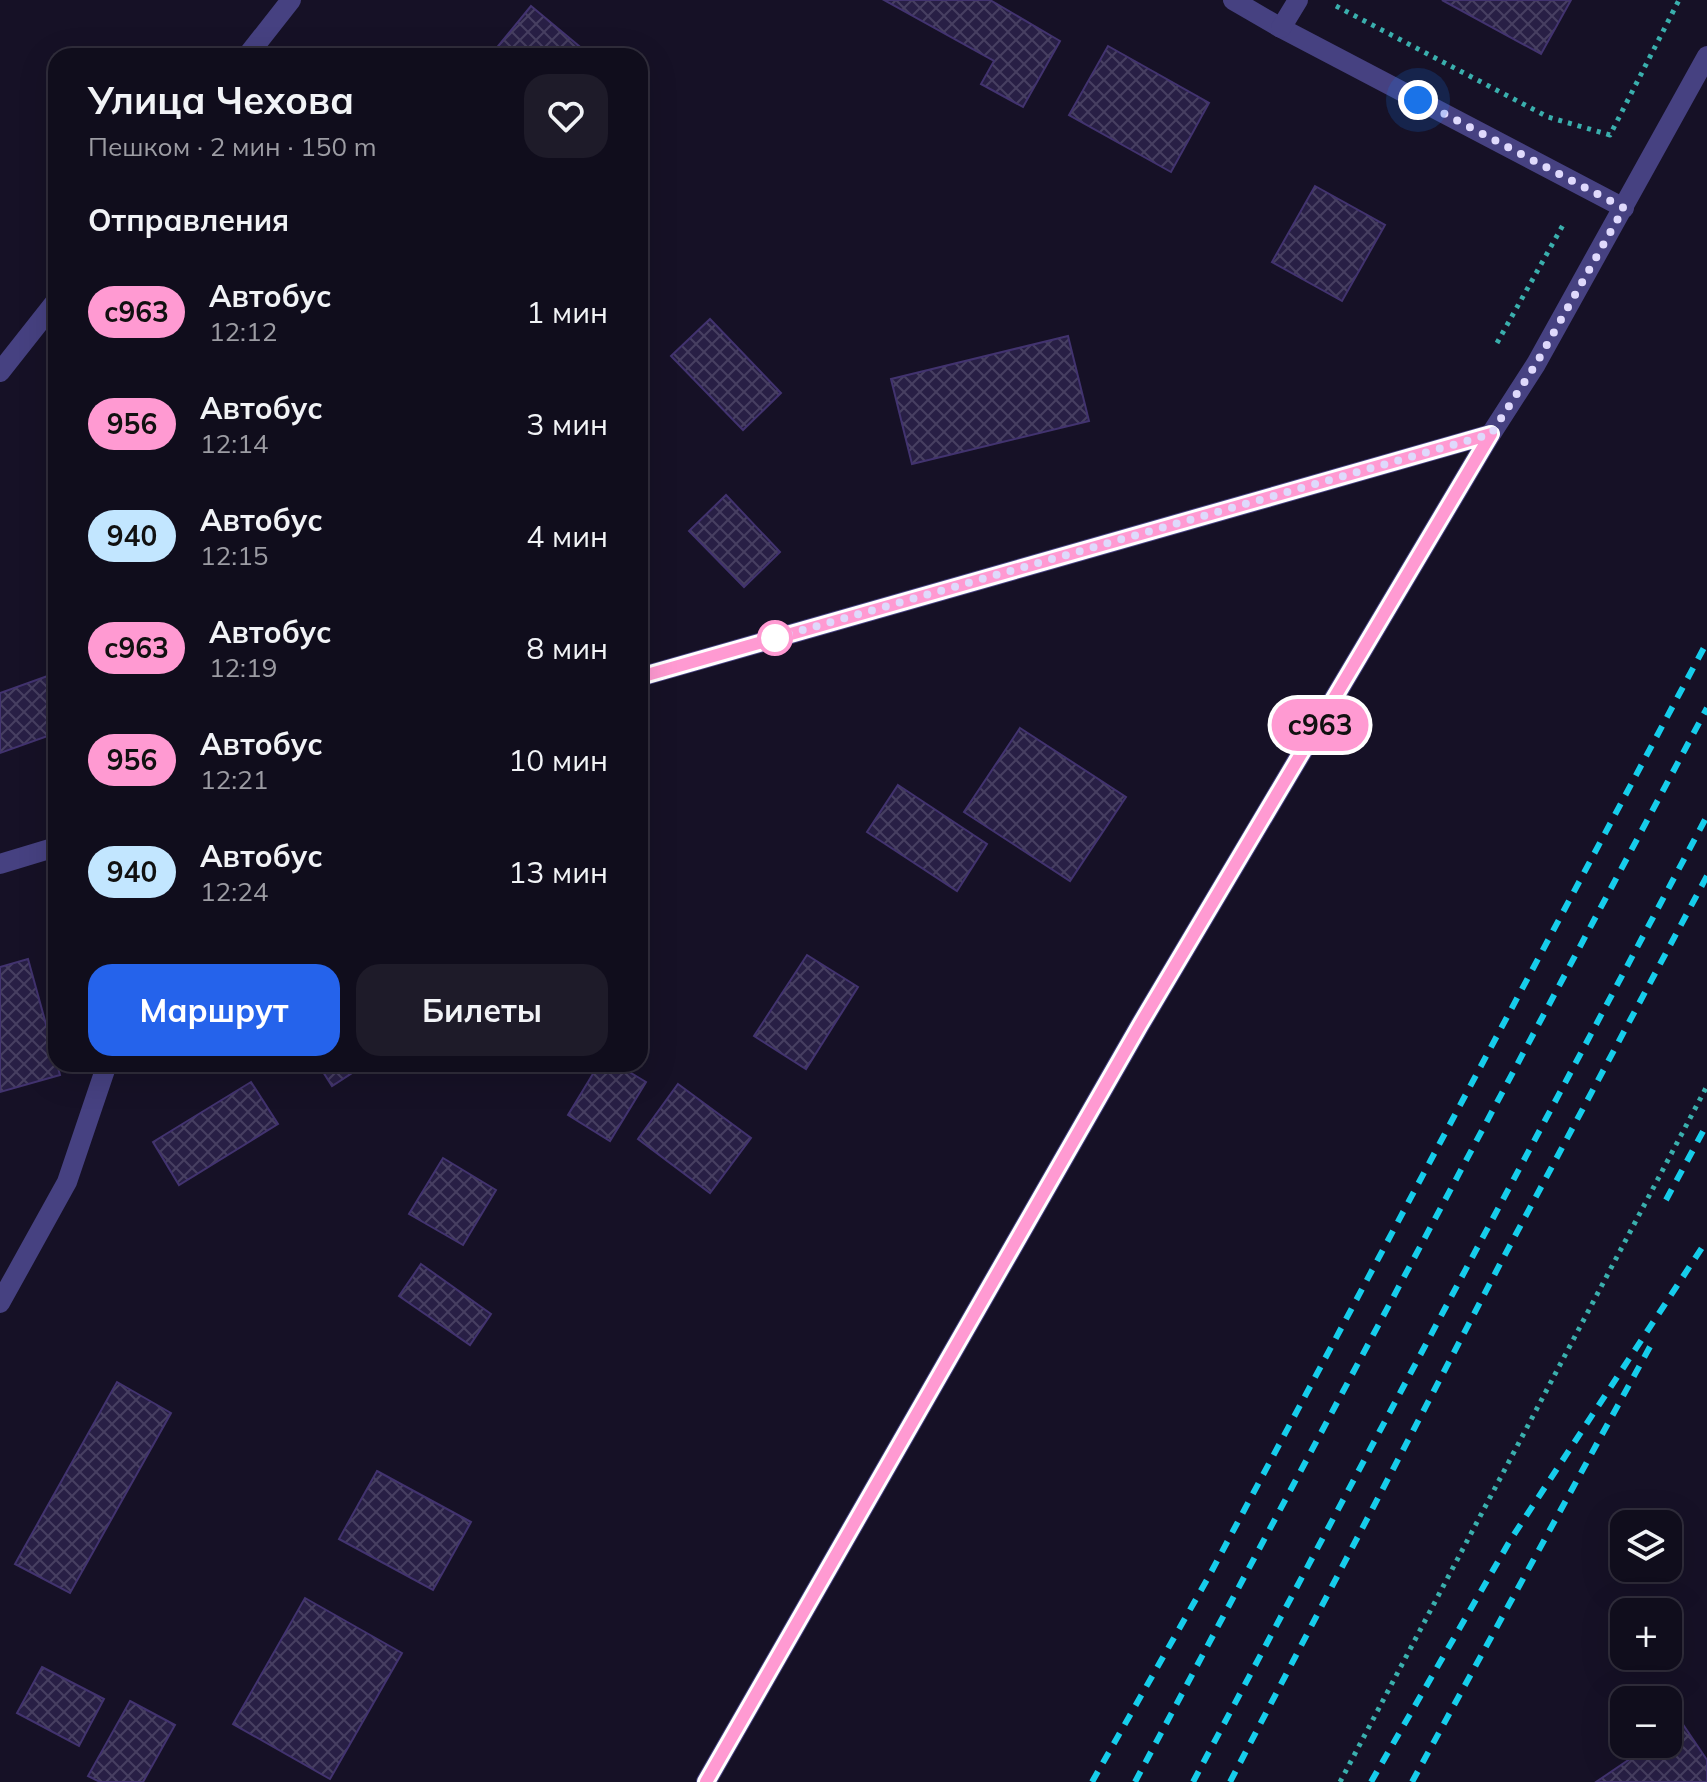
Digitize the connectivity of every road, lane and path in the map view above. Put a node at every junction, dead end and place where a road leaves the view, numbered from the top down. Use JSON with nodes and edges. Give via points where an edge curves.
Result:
{"nodes":[{"id":1,"x":291,"y":0,"type":"edge"},
{"id":2,"x":1233,"y":0,"type":"edge"},
{"id":3,"x":1298,"y":0,"type":"edge"},
{"id":4,"x":1325,"y":0,"type":"edge"},
{"id":5,"x":1679,"y":0,"type":"edge"},
{"id":6,"x":1281,"y":28,"type":"junction"},
{"id":7,"x":253,"y":48,"type":"edge"},
{"id":8,"x":1707,"y":56,"type":"edge"},
{"id":9,"x":1624,"y":208,"type":"junction"},
{"id":10,"x":1563,"y":225,"type":"dead end"},
{"id":11,"x":48,"y":311,"type":"edge"},
{"id":12,"x":1497,"y":343,"type":"dead end"},
{"id":13,"x":0,"y":372,"type":"edge"},
{"id":14,"x":1491,"y":434,"type":"junction"},
{"id":15,"x":648,"y":675,"type":"edge"},
{"id":16,"x":48,"y":849,"type":"edge"},
{"id":17,"x":0,"y":864,"type":"edge"},
{"id":18,"x":104,"y":1072,"type":"edge"},
{"id":19,"x":1707,"y":1086,"type":"edge"},
{"id":20,"x":0,"y":1303,"type":"edge"},
{"id":21,"x":706,"y":1782,"type":"edge"},
{"id":22,"x":1340,"y":1782,"type":"edge"}],
"edges":[{"from":1,"to":7,"type":"street"},
{"from":2,"to":6,"type":"street"},
{"from":3,"to":6,"type":"street"},
{"from":4,"to":5,"type":"path","via":[[1548,117],[1610,135]]},
{"from":6,"to":9,"type":"street"},
{"from":8,"to":9,"type":"street"},
{"from":9,"to":14,"type":"street"},
{"from":10,"to":12,"type":"path"},
{"from":11,"to":13,"type":"street"},
{"from":14,"to":15,"type":"street"},
{"from":14,"to":21,"type":"street","via":[[1140,1025]]},
{"from":16,"to":17,"type":"street"},
{"from":18,"to":20,"type":"street","via":[[67,1182]]},
{"from":19,"to":22,"type":"path"}]}
